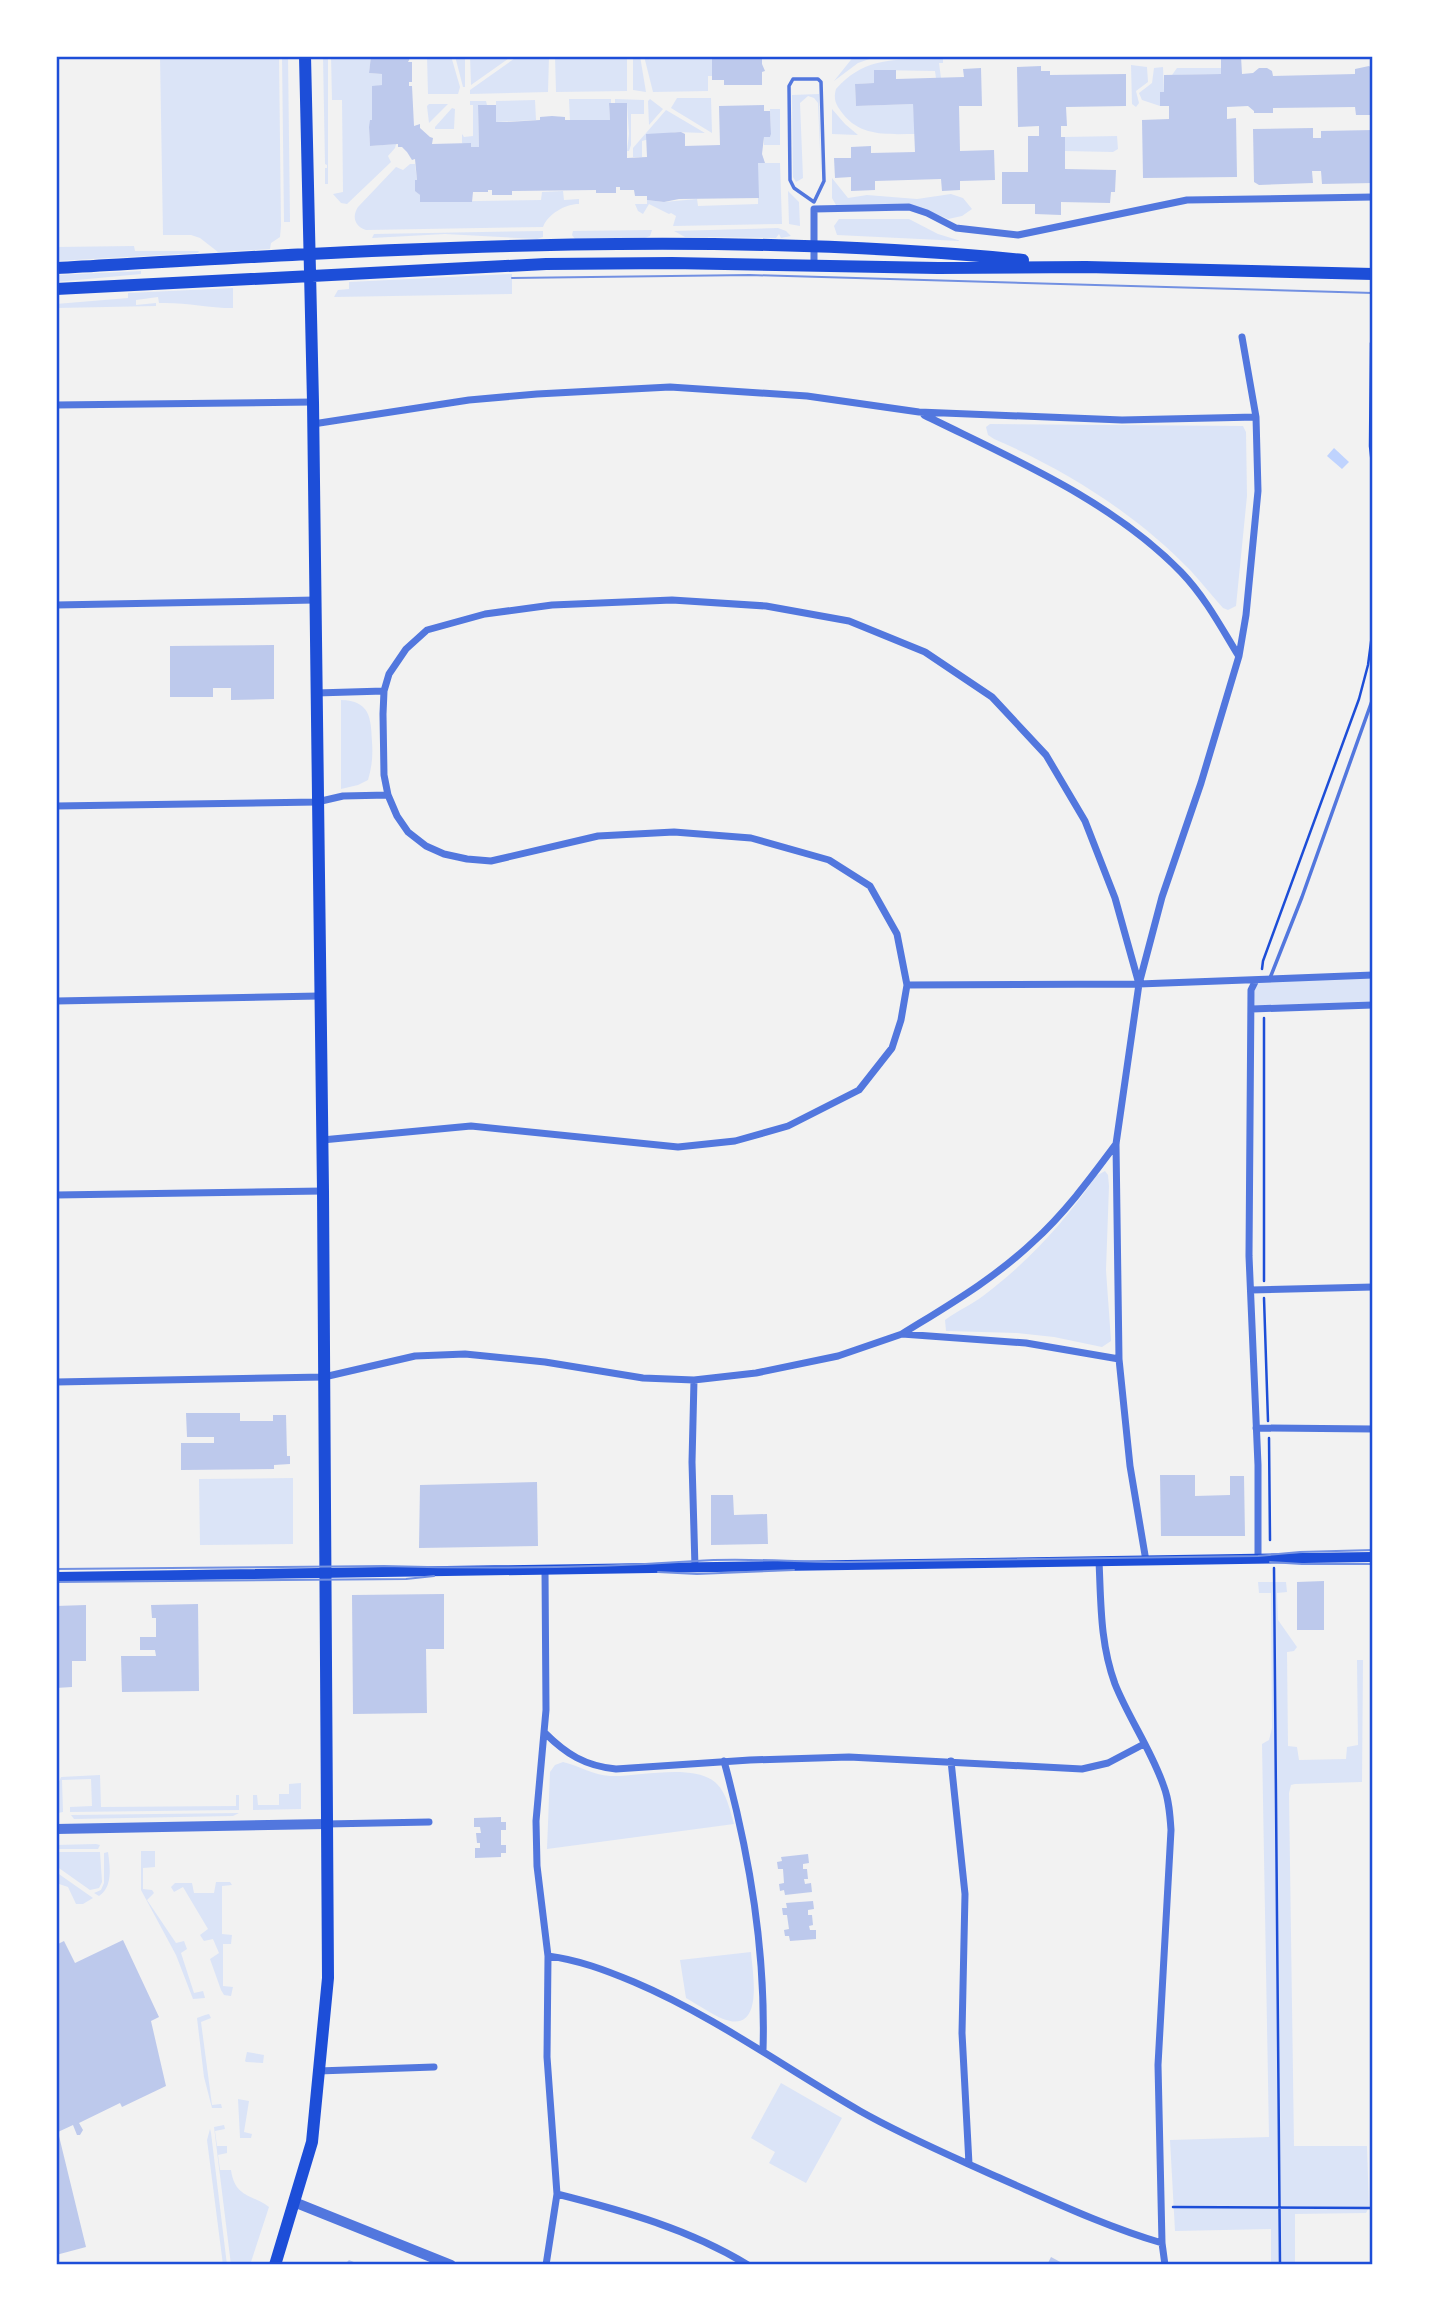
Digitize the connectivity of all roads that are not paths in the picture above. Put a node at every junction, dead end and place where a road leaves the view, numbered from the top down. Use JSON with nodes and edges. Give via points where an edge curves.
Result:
{"nodes":[{"id":1,"x":305,"y":56,"type":"edge"},
{"id":2,"x":1373,"y":197,"type":"edge"},
{"id":3,"x":814,"y":205,"type":"junction"},
{"id":4,"x":814,"y":246,"type":"junction"},
{"id":5,"x":309,"y":254,"type":"junction"},
{"id":6,"x":814,"y":264,"type":"junction"},
{"id":7,"x":1086,"y":267,"type":"junction"},
{"id":8,"x":56,"y":268,"type":"edge"},
{"id":9,"x":1373,"y":274,"type":"edge"},
{"id":10,"x":309,"y":275,"type":"junction"},
{"id":11,"x":56,"y":289,"type":"edge"},
{"id":12,"x":1242,"y":337,"type":"dead end"},
{"id":13,"x":313,"y":402,"type":"junction"},
{"id":14,"x":56,"y":405,"type":"edge"},
{"id":15,"x":919,"y":412,"type":"junction"},
{"id":16,"x":1256,"y":418,"type":"junction"},
{"id":17,"x":313,"y":424,"type":"junction"},
{"id":18,"x":315,"y":600,"type":"junction"},
{"id":19,"x":56,"y":605,"type":"edge"},
{"id":20,"x":1239,"y":656,"type":"junction"},
{"id":21,"x":384,"y":691,"type":"junction"},
{"id":22,"x":316,"y":693,"type":"junction"},
{"id":23,"x":1373,"y":698,"type":"edge"},
{"id":24,"x":388,"y":795,"type":"junction"},
{"id":25,"x":317,"y":802,"type":"junction"},
{"id":26,"x":56,"y":806,"type":"edge"},
{"id":27,"x":1373,"y":975,"type":"edge"},
{"id":28,"x":1270,"y":978,"type":"junction"},
{"id":29,"x":1256,"y":980,"type":"junction"},
{"id":30,"x":1139,"y":984,"type":"junction"},
{"id":31,"x":906,"y":985,"type":"junction"},
{"id":32,"x":319,"y":996,"type":"junction"},
{"id":33,"x":56,"y":1001,"type":"edge"},
{"id":34,"x":1373,"y":1005,"type":"edge"},
{"id":35,"x":1252,"y":1009,"type":"junction"},
{"id":36,"x":321,"y":1140,"type":"junction"},
{"id":37,"x":1116,"y":1144,"type":"junction"},
{"id":38,"x":323,"y":1191,"type":"junction"},
{"id":39,"x":56,"y":1195,"type":"edge"},
{"id":40,"x":1373,"y":1287,"type":"edge"},
{"id":41,"x":1251,"y":1290,"type":"junction"},
{"id":42,"x":902,"y":1334,"type":"junction"},
{"id":43,"x":1119,"y":1359,"type":"junction"},
{"id":44,"x":324,"y":1377,"type":"junction"},
{"id":45,"x":694,"y":1380,"type":"junction"},
{"id":46,"x":56,"y":1382,"type":"edge"},
{"id":47,"x":1256,"y":1428,"type":"junction"},
{"id":48,"x":1373,"y":1429,"type":"edge"},
{"id":49,"x":1373,"y":1557,"type":"edge"},
{"id":50,"x":1258,"y":1559,"type":"junction"},
{"id":51,"x":1099,"y":1561,"type":"junction"},
{"id":52,"x":1146,"y":1561,"type":"junction"},
{"id":53,"x":695,"y":1567,"type":"junction"},
{"id":54,"x":545,"y":1570,"type":"junction"},
{"id":55,"x":325,"y":1574,"type":"junction"},
{"id":56,"x":56,"y":1577,"type":"edge"},
{"id":57,"x":545,"y":1733,"type":"junction"},
{"id":58,"x":1144,"y":1744,"type":"junction"},
{"id":59,"x":724,"y":1761,"type":"junction"},
{"id":60,"x":951,"y":1761,"type":"junction"},
{"id":61,"x":429,"y":1822,"type":"dead end"},
{"id":62,"x":326,"y":1824,"type":"junction"},
{"id":63,"x":56,"y":1829,"type":"edge"},
{"id":64,"x":548,"y":1956,"type":"junction"},
{"id":65,"x":763,"y":2052,"type":"junction"},
{"id":66,"x":434,"y":2067,"type":"dead end"},
{"id":67,"x":318,"y":2071,"type":"junction"},
{"id":68,"x":969,"y":2164,"type":"junction"},
{"id":69,"x":557,"y":2194,"type":"junction"},
{"id":70,"x":294,"y":2202,"type":"junction"},
{"id":71,"x":1162,"y":2243,"type":"junction"},
{"id":72,"x":275,"y":2265,"type":"edge"},
{"id":73,"x":451,"y":2265,"type":"edge"},
{"id":74,"x":546,"y":2265,"type":"edge"},
{"id":75,"x":748,"y":2265,"type":"edge"},
{"id":76,"x":1166,"y":2265,"type":"edge"}],
"edges":[{"from":1,"to":5,"type":"main road"},
{"from":2,"to":3,"type":"street","via":[[1187,200],[1018,234],[956,228],[909,208]]},
{"from":3,"to":3,"type":"lane","via":[[824,181],[821,82],[796,79],[789,86],[790,180]]},
{"from":3,"to":4,"type":"street"},
{"from":4,"to":5,"type":"main road","via":[[523,247]]},
{"from":4,"to":6,"type":"street"},
{"from":4,"to":7,"type":"main road","via":[[907,249]]},
{"from":5,"to":8,"type":"main road"},
{"from":5,"to":10,"type":"main road"},
{"from":6,"to":7,"type":"main road"},
{"from":6,"to":10,"type":"main road","via":[[546,264]]},
{"from":7,"to":9,"type":"main road"},
{"from":10,"to":11,"type":"main road"},
{"from":10,"to":13,"type":"main road"},
{"from":12,"to":16,"type":"street"},
{"from":13,"to":14,"type":"street"},
{"from":13,"to":17,"type":"main road"},
{"from":15,"to":16,"type":"street","via":[[1122,420]]},
{"from":15,"to":17,"type":"street","via":[[807,396],[670,387],[469,400]]},
{"from":15,"to":20,"type":"street","via":[[1069,488],[1152,544],[1209,607]]},
{"from":16,"to":20,"type":"street","via":[[1258,491]]},
{"from":17,"to":18,"type":"main road"},
{"from":18,"to":19,"type":"street"},
{"from":18,"to":22,"type":"main road"},
{"from":20,"to":30,"type":"street"},
{"from":21,"to":22,"type":"street"},
{"from":21,"to":24,"type":"street"},
{"from":21,"to":30,"type":"street","via":[[406,649],[427,630],[485,614],[552,605],[672,600],[766,606],[849,621],[925,652],[992,697],[1046,755],[1085,821],[1115,898]]},
{"from":22,"to":25,"type":"main road"},
{"from":23,"to":28,"type":"lane"},
{"from":24,"to":25,"type":"street"},
{"from":24,"to":31,"type":"street","via":[[408,832],[426,846],[467,859],[491,861],[598,836],[674,832],[751,838],[829,860],[870,886],[897,934]]},
{"from":25,"to":26,"type":"street"},
{"from":25,"to":32,"type":"main road"},
{"from":27,"to":28,"type":"street"},
{"from":28,"to":29,"type":"street"},
{"from":29,"to":30,"type":"street"},
{"from":29,"to":35,"type":"street","via":[[1251,990]]},
{"from":30,"to":31,"type":"street"},
{"from":30,"to":37,"type":"street"},
{"from":31,"to":36,"type":"street","via":[[892,1048],[859,1090],[788,1126],[735,1141],[678,1147],[471,1126]]},
{"from":32,"to":33,"type":"street"},
{"from":32,"to":36,"type":"main road"},
{"from":34,"to":35,"type":"street"},
{"from":35,"to":41,"type":"street"},
{"from":36,"to":38,"type":"main road"},
{"from":37,"to":42,"type":"street","via":[[1080,1193],[1033,1243],[971,1291]]},
{"from":37,"to":43,"type":"street"},
{"from":38,"to":39,"type":"street"},
{"from":38,"to":44,"type":"main road"},
{"from":40,"to":41,"type":"street"},
{"from":41,"to":47,"type":"street"},
{"from":42,"to":43,"type":"street","via":[[1026,1343]]},
{"from":42,"to":45,"type":"street","via":[[838,1356]]},
{"from":43,"to":52,"type":"street"},
{"from":44,"to":45,"type":"street","via":[[415,1356],[465,1354],[643,1378]]},
{"from":44,"to":46,"type":"street"},
{"from":44,"to":55,"type":"main road"},
{"from":45,"to":53,"type":"street"},
{"from":47,"to":48,"type":"street"},
{"from":47,"to":50,"type":"street"},
{"from":49,"to":50,"type":"main road"},
{"from":50,"to":52,"type":"main road"},
{"from":51,"to":52,"type":"main road"},
{"from":51,"to":53,"type":"main road"},
{"from":51,"to":58,"type":"street","via":[[1108,1661]]},
{"from":53,"to":54,"type":"main road"},
{"from":54,"to":55,"type":"main road"},
{"from":54,"to":57,"type":"street"},
{"from":55,"to":56,"type":"main road"},
{"from":55,"to":62,"type":"main road"},
{"from":57,"to":59,"type":"street","via":[[576,1759],[599,1768]]},
{"from":57,"to":64,"type":"street","via":[[537,1855]]},
{"from":58,"to":60,"type":"street","via":[[1093,1768]]},
{"from":58,"to":71,"type":"street","via":[[1165,1789],[1171,1830],[1158,2065]]},
{"from":59,"to":60,"type":"street","via":[[849,1757]]},
{"from":59,"to":65,"type":"street","via":[[755,1903],[763,1976]]},
{"from":60,"to":68,"type":"street","via":[[965,1894],[962,2033]]},
{"from":61,"to":62,"type":"street"},
{"from":62,"to":63,"type":"street"},
{"from":62,"to":67,"type":"main road","via":[[328,1978]]},
{"from":64,"to":65,"type":"street","via":[[593,1965],[663,1995]]},
{"from":64,"to":69,"type":"street","via":[[547,2057]]},
{"from":65,"to":68,"type":"street","via":[[861,2112]]},
{"from":66,"to":67,"type":"street"},
{"from":67,"to":70,"type":"main road","via":[[312,2142]]},
{"from":68,"to":71,"type":"street","via":[[1135,2236]]},
{"from":69,"to":74,"type":"street"},
{"from":69,"to":75,"type":"street","via":[[630,2212],[685,2232]]},
{"from":70,"to":72,"type":"main road"},
{"from":70,"to":73,"type":"street"},
{"from":71,"to":76,"type":"street"}]}
